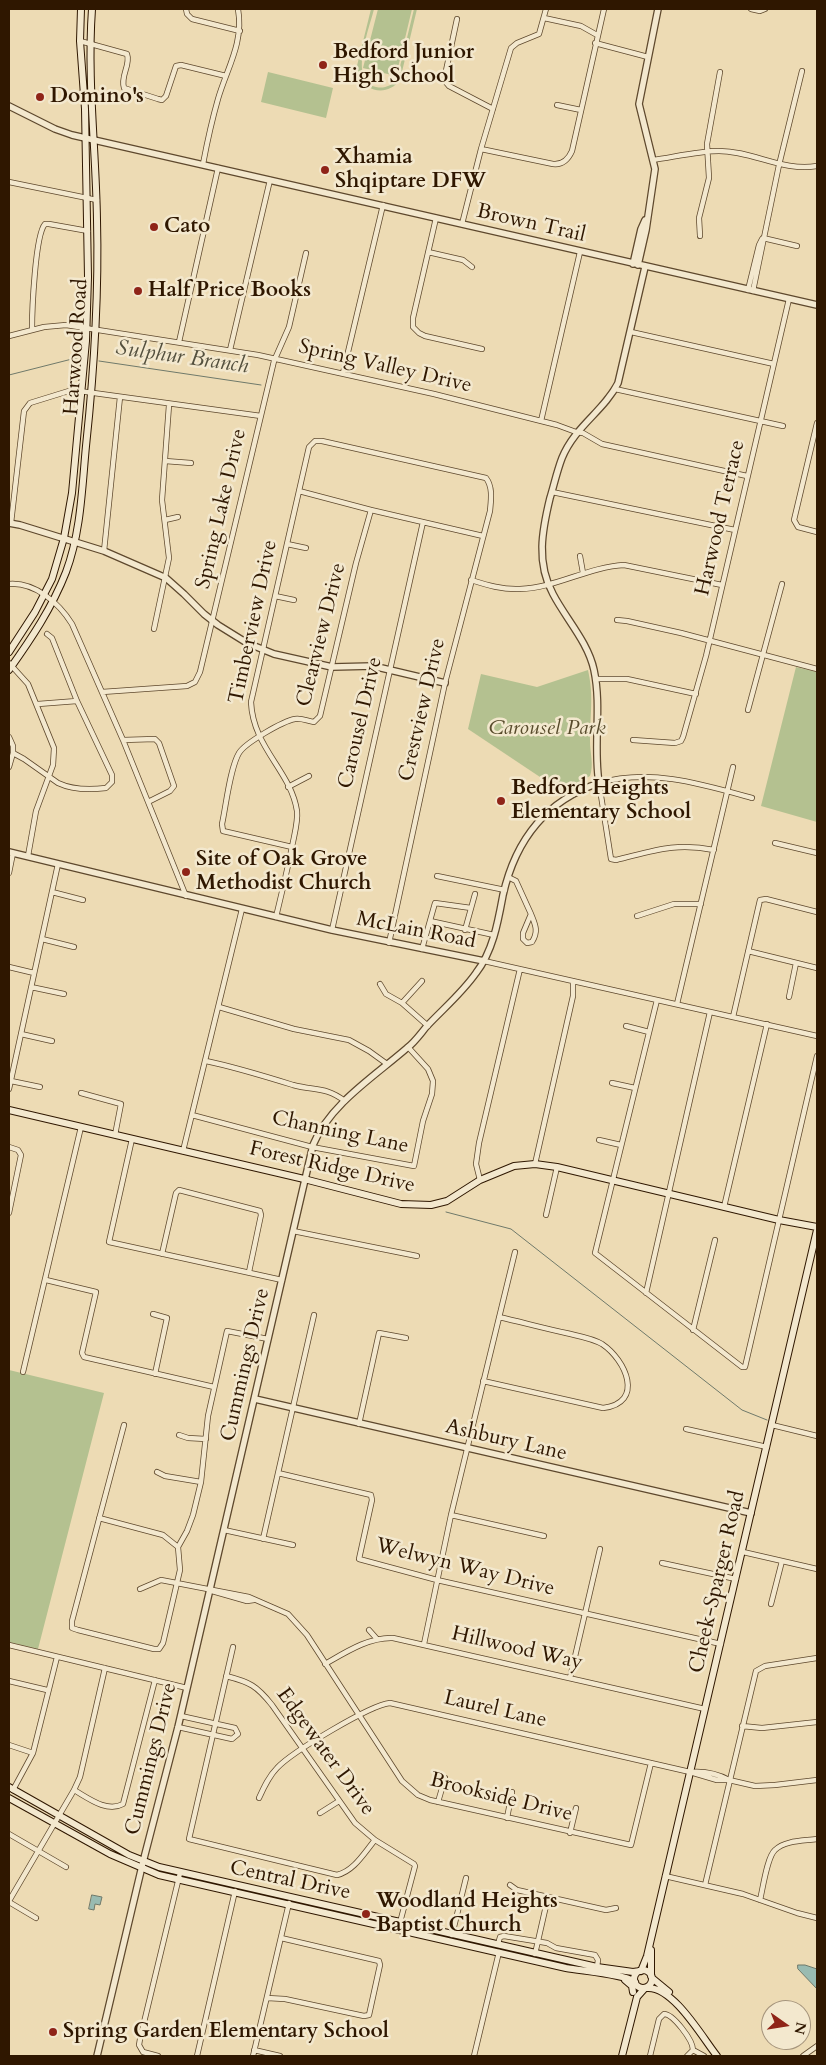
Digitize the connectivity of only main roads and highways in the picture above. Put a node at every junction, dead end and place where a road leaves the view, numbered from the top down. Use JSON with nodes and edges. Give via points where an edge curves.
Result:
{"nodes":[{"id":1,"x":81,"y":9,"type":"edge"},
{"id":2,"x":92,"y":9,"type":"edge"},
{"id":3,"x":9,"y":652,"type":"edge"},
{"id":4,"x":10,"y":666,"type":"edge"},
{"id":5,"x":9,"y":1110,"type":"edge"},
{"id":6,"x":817,"y":1228,"type":"edge"},
{"id":7,"x":11,"y":1788,"type":"edge"},
{"id":8,"x":9,"y":1798,"type":"edge"},
{"id":9,"x":142,"y":1865,"type":"junction"},
{"id":10,"x":236,"y":1889,"type":"junction"},
{"id":11,"x":650,"y":1942,"type":"junction"},
{"id":12,"x":640,"y":1971,"type":"junction"},
{"id":13,"x":610,"y":1976,"type":"junction"},
{"id":14,"x":652,"y":1977,"type":"junction"},
{"id":15,"x":635,"y":1982,"type":"junction"},
{"id":16,"x":646,"y":1988,"type":"junction"},
{"id":17,"x":633,"y":1992,"type":"junction"},
{"id":18,"x":673,"y":2000,"type":"junction"},
{"id":19,"x":632,"y":2014,"type":"junction"},
{"id":20,"x":622,"y":2056,"type":"edge"},
{"id":21,"x":717,"y":2056,"type":"edge"}],
"edges":[{"from":1,"to":3,"type":"main road","name":"Harwood Road","via":[[88,231],[87,328],[72,493],[59,558],[45,595]]},
{"from":2,"to":4,"type":"main road","name":"Harwood Road","via":[[90,44],[98,291],[80,512],[66,572],[53,602]]},
{"from":5,"to":6,"type":"main road","name":"Forest Ridge Drive","via":[[414,1206],[447,1201],[480,1180],[514,1166],[534,1164]]},
{"from":6,"to":11,"type":"main road","name":"Cheek-Sparger Road"},
{"from":7,"to":9,"type":"main road","name":"Central Drive"},
{"from":8,"to":9,"type":"main road","name":"Central Drive","via":[[53,1823]]},
{"from":9,"to":10,"type":"main road","name":"Central Drive"},
{"from":10,"to":12,"type":"main road","name":"Central Drive","via":[[290,1897],[597,1967]]},
{"from":10,"to":13,"type":"main road","name":"Central Drive","via":[[288,1906]]},
{"from":11,"to":12,"type":"main road","name":"Cheek-Sparger Road"},
{"from":11,"to":14,"type":"main road","name":"Cheek-Sparger Road"},
{"from":12,"to":14,"type":"main road","via":[[648,1972]]},
{"from":12,"to":15,"type":"main road"},
{"from":13,"to":15,"type":"main road","name":"Central Drive","via":[[626,1976]]},
{"from":13,"to":17,"type":"main road","via":[[626,1980]]},
{"from":14,"to":16,"type":"main road"},
{"from":14,"to":18,"type":"main road","via":[[667,1989]]},
{"from":15,"to":16,"type":"main road","via":[[640,1988]]},
{"from":15,"to":17,"type":"main road"},
{"from":16,"to":18,"type":"main road","via":[[659,1989]]},
{"from":16,"to":19,"type":"main road","via":[[639,1993]]},
{"from":17,"to":19,"type":"main road"},
{"from":18,"to":21,"type":"main road"},
{"from":19,"to":20,"type":"main road"}]}
